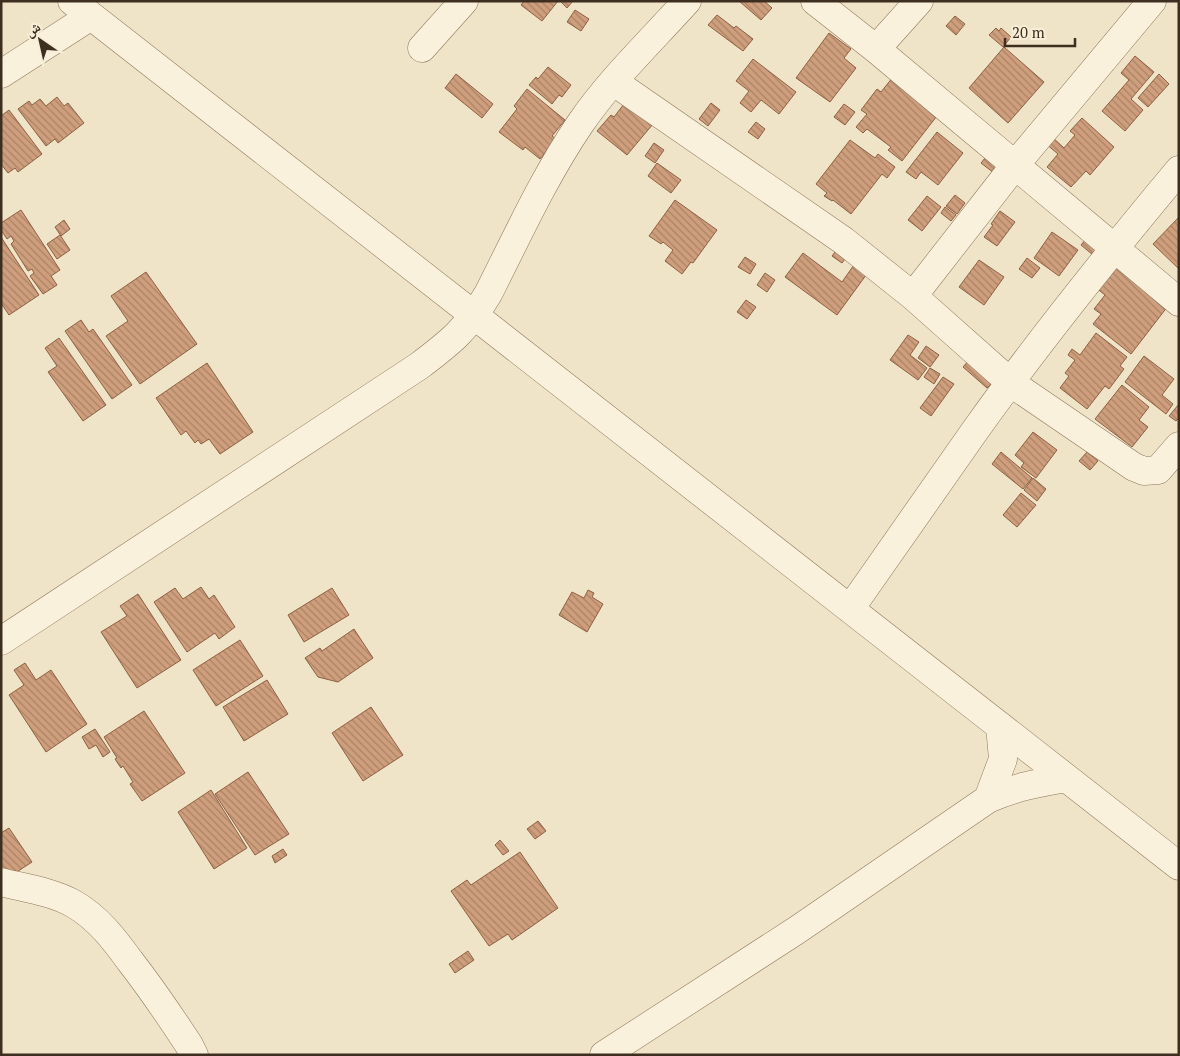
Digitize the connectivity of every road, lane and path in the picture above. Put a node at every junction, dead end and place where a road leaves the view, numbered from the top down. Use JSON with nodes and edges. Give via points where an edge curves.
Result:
{"nodes":[{"id":1,"x":464,"y":1,"type":"edge"},
{"id":2,"x":687,"y":1,"type":"edge"},
{"id":3,"x":815,"y":1,"type":"edge"},
{"id":4,"x":919,"y":1,"type":"edge"},
{"id":5,"x":1152,"y":1,"type":"edge"},
{"id":6,"x":81,"y":9,"type":"edge"},
{"id":7,"x":422,"y":48,"type":"dead end"},
{"id":8,"x":876,"y":49,"type":"junction"},
{"id":9,"x":1,"y":74,"type":"edge"},
{"id":10,"x":614,"y":82,"type":"junction"},
{"id":11,"x":1015,"y":165,"type":"junction"},
{"id":12,"x":1179,"y":170,"type":"edge"},
{"id":13,"x":1114,"y":248,"type":"junction"},
{"id":14,"x":913,"y":296,"type":"junction"},
{"id":15,"x":1179,"y":302,"type":"edge"},
{"id":16,"x":475,"y":316,"type":"junction"},
{"id":17,"x":1011,"y":383,"type":"junction"},
{"id":18,"x":1179,"y":446,"type":"edge"},
{"id":19,"x":850,"y":609,"type":"junction"},
{"id":20,"x":1,"y":641,"type":"edge"},
{"id":21,"x":1000,"y":726,"type":"junction"},
{"id":22,"x":1066,"y":778,"type":"junction"},
{"id":23,"x":988,"y":799,"type":"junction"},
{"id":24,"x":1179,"y":866,"type":"edge"},
{"id":25,"x":1,"y":882,"type":"edge"},
{"id":26,"x":194,"y":1055,"type":"edge"},
{"id":27,"x":604,"y":1055,"type":"edge"}],
"edges":[{"from":1,"to":7,"type":"street"},
{"from":2,"to":10,"type":"street"},
{"from":3,"to":8,"type":"street"},
{"from":4,"to":8,"type":"street"},
{"from":5,"to":11,"type":"street"},
{"from":6,"to":9,"type":"street"},
{"from":6,"to":16,"type":"street"},
{"from":8,"to":11,"type":"street"},
{"from":10,"to":14,"type":"street","via":[[844,241]]},
{"from":10,"to":16,"type":"street","via":[[560,155]]},
{"from":11,"to":13,"type":"street"},
{"from":11,"to":14,"type":"street"},
{"from":12,"to":13,"type":"street"},
{"from":13,"to":15,"type":"street"},
{"from":13,"to":17,"type":"street"},
{"from":14,"to":17,"type":"street"},
{"from":16,"to":19,"type":"street"},
{"from":16,"to":20,"type":"street","via":[[452,341],[419,366]]},
{"from":17,"to":18,"type":"street","via":[[1144,471],[1158,470]]},
{"from":17,"to":19,"type":"street"},
{"from":19,"to":21,"type":"street"},
{"from":21,"to":22,"type":"street"},
{"from":21,"to":23,"type":"street","via":[[1003,759]]},
{"from":22,"to":23,"type":"street","via":[[1026,785]]},
{"from":22,"to":24,"type":"street"},
{"from":23,"to":27,"type":"street","via":[[797,930]]},
{"from":25,"to":26,"type":"street","via":[[58,897],[75,904],[96,920],[152,989]]}]}
